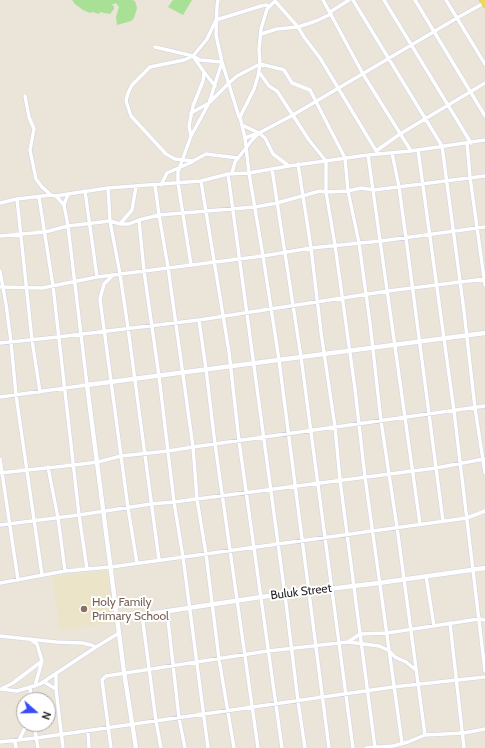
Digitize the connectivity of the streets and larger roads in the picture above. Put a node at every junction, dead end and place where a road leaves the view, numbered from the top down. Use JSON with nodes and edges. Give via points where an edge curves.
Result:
{"nodes":[{"id":1,"x":218,"y":0,"type":"edge"},
{"id":2,"x":266,"y":0,"type":"edge"},
{"id":3,"x":274,"y":0,"type":"edge"},
{"id":4,"x":323,"y":0,"type":"edge"},
{"id":5,"x":349,"y":0,"type":"edge"},
{"id":6,"x":354,"y":0,"type":"edge"},
{"id":7,"x":384,"y":0,"type":"edge"},
{"id":8,"x":415,"y":0,"type":"edge"},
{"id":9,"x":446,"y":0,"type":"edge"},
{"id":10,"x":484,"y":3,"type":"edge"},
{"id":11,"x":267,"y":6,"type":"junction"},
{"id":12,"x":331,"y":13,"type":"junction"},
{"id":13,"x":457,"y":18,"type":"junction"},
{"id":14,"x":216,"y":20,"type":"junction"},
{"id":15,"x":298,"y":27,"type":"junction"},
{"id":16,"x":434,"y":32,"type":"junction"},
{"id":17,"x":261,"y":34,"type":"junction"},
{"id":18,"x":411,"y":45,"type":"junction"},
{"id":19,"x":155,"y":47,"type":"dead end"},
{"id":20,"x":194,"y":56,"type":"junction"},
{"id":21,"x":388,"y":59,"type":"junction"},
{"id":22,"x":222,"y":62,"type":"junction"},
{"id":23,"x":260,"y":64,"type":"junction"},
{"id":24,"x":485,"y":64,"type":"edge"},
{"id":25,"x":259,"y":71,"type":"junction"},
{"id":26,"x":204,"y":72,"type":"junction"},
{"id":27,"x":363,"y":74,"type":"junction"},
{"id":28,"x":229,"y":83,"type":"junction"},
{"id":29,"x":485,"y":83,"type":"edge"},
{"id":30,"x":215,"y":86,"type":"junction"},
{"id":31,"x":338,"y":88,"type":"junction"},
{"id":32,"x":470,"y":92,"type":"junction"},
{"id":33,"x":25,"y":96,"type":"dead end"},
{"id":34,"x":316,"y":101,"type":"junction"},
{"id":35,"x":209,"y":103,"type":"junction"},
{"id":36,"x":448,"y":106,"type":"junction"},
{"id":37,"x":191,"y":113,"type":"junction"},
{"id":38,"x":293,"y":115,"type":"junction"},
{"id":39,"x":485,"y":116,"type":"edge"},
{"id":40,"x":425,"y":119,"type":"junction"},
{"id":41,"x":242,"y":126,"type":"junction"},
{"id":42,"x":259,"y":133,"type":"junction"},
{"id":43,"x":400,"y":134,"type":"junction"},
{"id":44,"x":191,"y":136,"type":"junction"},
{"id":45,"x":245,"y":138,"type":"junction"},
{"id":46,"x":485,"y":140,"type":"edge"},
{"id":47,"x":469,"y":143,"type":"junction"},
{"id":48,"x":442,"y":146,"type":"junction"},
{"id":49,"x":246,"y":148,"type":"junction"},
{"id":50,"x":418,"y":150,"type":"junction"},
{"id":51,"x":411,"y":151,"type":"junction"},
{"id":52,"x":377,"y":153,"type":"junction"},
{"id":53,"x":392,"y":153,"type":"junction"},
{"id":54,"x":368,"y":155,"type":"junction"},
{"id":55,"x":238,"y":158,"type":"junction"},
{"id":56,"x":345,"y":158,"type":"junction"},
{"id":57,"x":181,"y":160,"type":"junction"},
{"id":58,"x":193,"y":161,"type":"junction"},
{"id":59,"x":326,"y":161,"type":"junction"},
{"id":60,"x":298,"y":164,"type":"junction"},
{"id":61,"x":289,"y":166,"type":"junction"},
{"id":62,"x":178,"y":168,"type":"junction"},
{"id":63,"x":272,"y":169,"type":"junction"},
{"id":64,"x":232,"y":173,"type":"junction"},
{"id":65,"x":249,"y":173,"type":"junction"},
{"id":66,"x":228,"y":174,"type":"junction"},
{"id":67,"x":485,"y":176,"type":"edge"},
{"id":68,"x":470,"y":178,"type":"junction"},
{"id":69,"x":201,"y":181,"type":"junction"},
{"id":70,"x":446,"y":181,"type":"junction"},
{"id":71,"x":178,"y":183,"type":"junction"},
{"id":72,"x":422,"y":184,"type":"junction"},
{"id":73,"x":155,"y":185,"type":"junction"},
{"id":74,"x":161,"y":185,"type":"junction"},
{"id":75,"x":136,"y":187,"type":"junction"},
{"id":76,"x":399,"y":187,"type":"junction"},
{"id":77,"x":108,"y":188,"type":"junction"},
{"id":78,"x":374,"y":190,"type":"junction"},
{"id":79,"x":85,"y":191,"type":"junction"},
{"id":80,"x":348,"y":191,"type":"junction"},
{"id":81,"x":326,"y":192,"type":"junction"},
{"id":82,"x":68,"y":194,"type":"junction"},
{"id":83,"x":51,"y":195,"type":"junction"},
{"id":84,"x":56,"y":196,"type":"junction"},
{"id":85,"x":302,"y":196,"type":"junction"},
{"id":86,"x":39,"y":197,"type":"junction"},
{"id":87,"x":17,"y":199,"type":"junction"},
{"id":88,"x":0,"y":203,"type":"edge"},
{"id":89,"x":277,"y":203,"type":"junction"},
{"id":90,"x":64,"y":205,"type":"junction"},
{"id":91,"x":255,"y":207,"type":"junction"},
{"id":92,"x":232,"y":210,"type":"junction"},
{"id":93,"x":207,"y":211,"type":"junction"},
{"id":94,"x":183,"y":213,"type":"junction"},
{"id":95,"x":159,"y":216,"type":"junction"},
{"id":96,"x":110,"y":220,"type":"junction"},
{"id":97,"x":139,"y":220,"type":"junction"},
{"id":98,"x":90,"y":224,"type":"junction"},
{"id":99,"x":120,"y":224,"type":"junction"},
{"id":100,"x":68,"y":226,"type":"junction"},
{"id":101,"x":485,"y":227,"type":"edge"},
{"id":102,"x":477,"y":228,"type":"junction"},
{"id":103,"x":453,"y":230,"type":"junction"},
{"id":104,"x":45,"y":232,"type":"junction"},
{"id":105,"x":430,"y":233,"type":"junction"},
{"id":106,"x":20,"y":234,"type":"junction"},
{"id":107,"x":0,"y":236,"type":"edge"},
{"id":108,"x":406,"y":238,"type":"junction"},
{"id":109,"x":381,"y":241,"type":"junction"},
{"id":110,"x":359,"y":243,"type":"junction"},
{"id":111,"x":335,"y":245,"type":"junction"},
{"id":112,"x":311,"y":248,"type":"junction"},
{"id":113,"x":285,"y":252,"type":"junction"},
{"id":114,"x":263,"y":256,"type":"junction"},
{"id":115,"x":240,"y":260,"type":"junction"},
{"id":116,"x":215,"y":262,"type":"junction"},
{"id":117,"x":191,"y":265,"type":"junction"},
{"id":118,"x":168,"y":268,"type":"junction"},
{"id":119,"x":0,"y":271,"type":"edge"},
{"id":120,"x":144,"y":271,"type":"junction"},
{"id":121,"x":120,"y":274,"type":"junction"},
{"id":122,"x":114,"y":275,"type":"junction"},
{"id":123,"x":97,"y":277,"type":"junction"},
{"id":124,"x":485,"y":279,"type":"edge"},
{"id":125,"x":74,"y":281,"type":"junction"},
{"id":126,"x":460,"y":283,"type":"junction"},
{"id":127,"x":437,"y":285,"type":"junction"},
{"id":128,"x":485,"y":285,"type":"edge"},
{"id":129,"x":52,"y":286,"type":"junction"},
{"id":130,"x":2,"y":287,"type":"edge"},
{"id":131,"x":26,"y":288,"type":"junction"},
{"id":132,"x":412,"y":288,"type":"junction"},
{"id":133,"x":388,"y":291,"type":"junction"},
{"id":134,"x":366,"y":295,"type":"junction"},
{"id":135,"x":342,"y":298,"type":"junction"},
{"id":136,"x":318,"y":302,"type":"junction"},
{"id":137,"x":294,"y":306,"type":"junction"},
{"id":138,"x":271,"y":309,"type":"junction"},
{"id":139,"x":247,"y":312,"type":"junction"},
{"id":140,"x":223,"y":316,"type":"junction"},
{"id":141,"x":199,"y":320,"type":"junction"},
{"id":142,"x":176,"y":323,"type":"junction"},
{"id":143,"x":152,"y":326,"type":"junction"},
{"id":144,"x":128,"y":328,"type":"junction"},
{"id":145,"x":104,"y":331,"type":"junction"},
{"id":146,"x":485,"y":333,"type":"edge"},
{"id":147,"x":81,"y":334,"type":"junction"},
{"id":148,"x":467,"y":336,"type":"junction"},
{"id":149,"x":58,"y":337,"type":"junction"},
{"id":150,"x":444,"y":338,"type":"junction"},
{"id":151,"x":32,"y":340,"type":"junction"},
{"id":152,"x":11,"y":342,"type":"junction"},
{"id":153,"x":420,"y":342,"type":"junction"},
{"id":154,"x":0,"y":343,"type":"edge"},
{"id":155,"x":396,"y":345,"type":"junction"},
{"id":156,"x":373,"y":348,"type":"junction"},
{"id":157,"x":350,"y":351,"type":"junction"},
{"id":158,"x":324,"y":354,"type":"junction"},
{"id":159,"x":302,"y":357,"type":"junction"},
{"id":160,"x":279,"y":360,"type":"junction"},
{"id":161,"x":253,"y":364,"type":"junction"},
{"id":162,"x":230,"y":366,"type":"junction"},
{"id":163,"x":206,"y":370,"type":"junction"},
{"id":164,"x":182,"y":373,"type":"junction"},
{"id":165,"x":160,"y":376,"type":"junction"},
{"id":166,"x":135,"y":380,"type":"junction"},
{"id":167,"x":111,"y":382,"type":"junction"},
{"id":168,"x":87,"y":385,"type":"junction"},
{"id":169,"x":65,"y":388,"type":"junction"},
{"id":170,"x":40,"y":392,"type":"junction"},
{"id":171,"x":16,"y":395,"type":"junction"},
{"id":172,"x":0,"y":397,"type":"edge"},
{"id":173,"x":485,"y":406,"type":"edge"},
{"id":174,"x":475,"y":408,"type":"junction"},
{"id":175,"x":454,"y":411,"type":"junction"},
{"id":176,"x":428,"y":414,"type":"junction"},
{"id":177,"x":404,"y":418,"type":"junction"},
{"id":178,"x":381,"y":421,"type":"junction"},
{"id":179,"x":360,"y":424,"type":"junction"},
{"id":180,"x":335,"y":427,"type":"junction"},
{"id":181,"x":311,"y":430,"type":"junction"},
{"id":182,"x":289,"y":434,"type":"junction"},
{"id":183,"x":264,"y":437,"type":"junction"},
{"id":184,"x":239,"y":441,"type":"junction"},
{"id":185,"x":214,"y":444,"type":"junction"},
{"id":186,"x":193,"y":447,"type":"junction"},
{"id":187,"x":168,"y":451,"type":"junction"},
{"id":188,"x":146,"y":453,"type":"junction"},
{"id":189,"x":121,"y":456,"type":"junction"},
{"id":190,"x":0,"y":459,"type":"edge"},
{"id":191,"x":484,"y":459,"type":"edge"},
{"id":192,"x":98,"y":462,"type":"junction"},
{"id":193,"x":460,"y":463,"type":"junction"},
{"id":194,"x":74,"y":465,"type":"junction"},
{"id":195,"x":48,"y":467,"type":"junction"},
{"id":196,"x":436,"y":468,"type":"junction"},
{"id":197,"x":28,"y":469,"type":"junction"},
{"id":198,"x":413,"y":470,"type":"junction"},
{"id":199,"x":1,"y":472,"type":"edge"},
{"id":200,"x":485,"y":473,"type":"edge"},
{"id":201,"x":388,"y":474,"type":"junction"},
{"id":202,"x":365,"y":477,"type":"junction"},
{"id":203,"x":340,"y":480,"type":"junction"},
{"id":204,"x":317,"y":483,"type":"junction"},
{"id":205,"x":294,"y":486,"type":"junction"},
{"id":206,"x":271,"y":489,"type":"junction"},
{"id":207,"x":247,"y":492,"type":"junction"},
{"id":208,"x":222,"y":496,"type":"junction"},
{"id":209,"x":197,"y":499,"type":"junction"},
{"id":210,"x":174,"y":502,"type":"junction"},
{"id":211,"x":151,"y":504,"type":"junction"},
{"id":212,"x":128,"y":508,"type":"junction"},
{"id":213,"x":104,"y":511,"type":"junction"},
{"id":214,"x":485,"y":511,"type":"edge"},
{"id":215,"x":80,"y":515,"type":"junction"},
{"id":216,"x":58,"y":518,"type":"junction"},
{"id":217,"x":467,"y":518,"type":"junction"},
{"id":218,"x":34,"y":520,"type":"junction"},
{"id":219,"x":443,"y":521,"type":"junction"},
{"id":220,"x":10,"y":523,"type":"junction"},
{"id":221,"x":420,"y":524,"type":"junction"},
{"id":222,"x":0,"y":525,"type":"edge"},
{"id":223,"x":397,"y":527,"type":"junction"},
{"id":224,"x":372,"y":530,"type":"junction"},
{"id":225,"x":348,"y":534,"type":"junction"},
{"id":226,"x":326,"y":537,"type":"junction"},
{"id":227,"x":302,"y":540,"type":"junction"},
{"id":228,"x":278,"y":544,"type":"junction"},
{"id":229,"x":255,"y":547,"type":"junction"},
{"id":230,"x":230,"y":550,"type":"junction"},
{"id":231,"x":206,"y":554,"type":"junction"},
{"id":232,"x":183,"y":557,"type":"junction"},
{"id":233,"x":159,"y":560,"type":"junction"},
{"id":234,"x":137,"y":563,"type":"junction"},
{"id":235,"x":111,"y":567,"type":"junction"},
{"id":236,"x":485,"y":568,"type":"edge"},
{"id":237,"x":87,"y":569,"type":"junction"},
{"id":238,"x":473,"y":570,"type":"junction"},
{"id":239,"x":65,"y":571,"type":"junction"},
{"id":240,"x":42,"y":575,"type":"junction"},
{"id":241,"x":426,"y":576,"type":"junction"},
{"id":242,"x":18,"y":580,"type":"junction"},
{"id":243,"x":404,"y":580,"type":"junction"},
{"id":244,"x":0,"y":583,"type":"edge"},
{"id":245,"x":379,"y":583,"type":"junction"},
{"id":246,"x":355,"y":586,"type":"junction"},
{"id":247,"x":332,"y":588,"type":"junction"},
{"id":248,"x":308,"y":591,"type":"junction"},
{"id":249,"x":285,"y":595,"type":"junction"},
{"id":250,"x":260,"y":597,"type":"junction"},
{"id":251,"x":237,"y":601,"type":"junction"},
{"id":252,"x":213,"y":605,"type":"junction"},
{"id":253,"x":189,"y":608,"type":"junction"},
{"id":254,"x":167,"y":611,"type":"junction"},
{"id":255,"x":142,"y":615,"type":"junction"},
{"id":256,"x":479,"y":619,"type":"junction"},
{"id":257,"x":117,"y":620,"type":"junction"},
{"id":258,"x":485,"y":620,"type":"edge"},
{"id":259,"x":450,"y":623,"type":"junction"},
{"id":260,"x":434,"y":626,"type":"junction"},
{"id":261,"x":410,"y":629,"type":"junction"},
{"id":262,"x":119,"y":633,"type":"junction"},
{"id":263,"x":387,"y":633,"type":"junction"},
{"id":264,"x":360,"y":634,"type":"junction"},
{"id":265,"x":0,"y":636,"type":"edge"},
{"id":266,"x":28,"y":638,"type":"junction"},
{"id":267,"x":348,"y":642,"type":"junction"},
{"id":268,"x":340,"y":643,"type":"junction"},
{"id":269,"x":362,"y":643,"type":"junction"},
{"id":270,"x":315,"y":646,"type":"junction"},
{"id":271,"x":96,"y":647,"type":"junction"},
{"id":272,"x":292,"y":649,"type":"junction"},
{"id":273,"x":388,"y":650,"type":"junction"},
{"id":274,"x":268,"y":652,"type":"junction"},
{"id":275,"x":244,"y":656,"type":"junction"},
{"id":276,"x":219,"y":659,"type":"junction"},
{"id":277,"x":42,"y":661,"type":"junction"},
{"id":278,"x":198,"y":662,"type":"junction"},
{"id":279,"x":172,"y":666,"type":"junction"},
{"id":280,"x":148,"y":669,"type":"junction"},
{"id":281,"x":416,"y":670,"type":"junction"},
{"id":282,"x":485,"y":671,"type":"edge"},
{"id":283,"x":124,"y":672,"type":"junction"},
{"id":284,"x":56,"y":674,"type":"junction"},
{"id":285,"x":485,"y":677,"type":"edge"},
{"id":286,"x":456,"y":680,"type":"junction"},
{"id":287,"x":44,"y":682,"type":"junction"},
{"id":288,"x":418,"y":684,"type":"junction"},
{"id":289,"x":35,"y":686,"type":"junction"},
{"id":290,"x":30,"y":687,"type":"junction"},
{"id":291,"x":393,"y":687,"type":"junction"},
{"id":292,"x":1,"y":689,"type":"edge"},
{"id":293,"x":56,"y":689,"type":"junction"},
{"id":294,"x":368,"y":691,"type":"junction"},
{"id":295,"x":30,"y":692,"type":"edge"},
{"id":296,"x":347,"y":694,"type":"junction"},
{"id":297,"x":323,"y":697,"type":"junction"},
{"id":298,"x":298,"y":701,"type":"junction"},
{"id":299,"x":275,"y":703,"type":"junction"},
{"id":300,"x":252,"y":707,"type":"junction"},
{"id":301,"x":227,"y":711,"type":"junction"},
{"id":302,"x":204,"y":714,"type":"junction"},
{"id":303,"x":179,"y":718,"type":"junction"},
{"id":304,"x":156,"y":721,"type":"junction"},
{"id":305,"x":132,"y":724,"type":"junction"},
{"id":306,"x":108,"y":728,"type":"junction"},
{"id":307,"x":485,"y":729,"type":"edge"},
{"id":308,"x":88,"y":730,"type":"junction"},
{"id":309,"x":22,"y":732,"type":"edge"},
{"id":310,"x":35,"y":732,"type":"edge"},
{"id":311,"x":464,"y":733,"type":"junction"},
{"id":312,"x":61,"y":734,"type":"junction"},
{"id":313,"x":425,"y":735,"type":"junction"},
{"id":314,"x":36,"y":738,"type":"junction"},
{"id":315,"x":17,"y":740,"type":"junction"},
{"id":316,"x":0,"y":742,"type":"edge"},
{"id":317,"x":408,"y":742,"type":"junction"},
{"id":318,"x":402,"y":743,"type":"junction"},
{"id":319,"x":375,"y":747,"type":"edge"},
{"id":320,"x":16,"y":748,"type":"edge"},
{"id":321,"x":38,"y":748,"type":"edge"},
{"id":322,"x":63,"y":748,"type":"edge"},
{"id":323,"x":89,"y":748,"type":"edge"},
{"id":324,"x":111,"y":748,"type":"edge"},
{"id":325,"x":136,"y":748,"type":"edge"},
{"id":326,"x":161,"y":748,"type":"edge"},
{"id":327,"x":184,"y":748,"type":"edge"},
{"id":328,"x":208,"y":748,"type":"edge"},
{"id":329,"x":234,"y":748,"type":"edge"},
{"id":330,"x":258,"y":748,"type":"edge"},
{"id":331,"x":282,"y":748,"type":"edge"},
{"id":332,"x":305,"y":748,"type":"edge"},
{"id":333,"x":329,"y":748,"type":"edge"},
{"id":334,"x":353,"y":748,"type":"edge"},
{"id":335,"x":366,"y":748,"type":"edge"},
{"id":336,"x":408,"y":748,"type":"edge"},
{"id":337,"x":464,"y":748,"type":"edge"}],
"edges":[{"from":1,"to":14,"type":"street"},
{"from":2,"to":11,"type":"street"},
{"from":3,"to":11,"type":"street"},
{"from":3,"to":15,"type":"street"},
{"from":4,"to":12,"type":"street"},
{"from":5,"to":12,"type":"street"},
{"from":6,"to":21,"type":"street"},
{"from":7,"to":18,"type":"street"},
{"from":8,"to":16,"type":"street"},
{"from":9,"to":13,"type":"street"},
{"from":10,"to":13,"type":"street"},
{"from":11,"to":14,"type":"street"},
{"from":11,"to":17,"type":"street"},
{"from":12,"to":15,"type":"street"},
{"from":12,"to":27,"type":"street"},
{"from":13,"to":16,"type":"street"},
{"from":13,"to":24,"type":"street"},
{"from":14,"to":20,"type":"street","via":[[208,39]]},
{"from":14,"to":22,"type":"street","via":[[216,35]]},
{"from":15,"to":17,"type":"street"},
{"from":15,"to":31,"type":"street"},
{"from":16,"to":18,"type":"street"},
{"from":16,"to":32,"type":"street"},
{"from":17,"to":23,"type":"street"},
{"from":18,"to":21,"type":"street"},
{"from":18,"to":36,"type":"street"},
{"from":19,"to":20,"type":"street"},
{"from":20,"to":22,"type":"street","via":[[200,60]]},
{"from":20,"to":26,"type":"street"},
{"from":20,"to":57,"type":"street","via":[[150,67],[132,85],[126,101],[131,116],[166,154]]},
{"from":21,"to":27,"type":"street"},
{"from":21,"to":40,"type":"street"},
{"from":22,"to":28,"type":"street"},
{"from":22,"to":30,"type":"street"},
{"from":23,"to":25,"type":"street"},
{"from":23,"to":28,"type":"street"},
{"from":23,"to":34,"type":"street","via":[[284,70],[292,83],[310,90]]},
{"from":25,"to":38,"type":"street","via":[[269,86],[277,91]]},
{"from":25,"to":41,"type":"street","via":[[254,89],[240,117]]},
{"from":26,"to":30,"type":"street"},
{"from":26,"to":37,"type":"street"},
{"from":27,"to":31,"type":"street"},
{"from":27,"to":43,"type":"street"},
{"from":28,"to":35,"type":"street"},
{"from":28,"to":41,"type":"street"},
{"from":29,"to":32,"type":"street"},
{"from":30,"to":35,"type":"street"},
{"from":31,"to":34,"type":"street"},
{"from":31,"to":52,"type":"street"},
{"from":32,"to":36,"type":"street"},
{"from":32,"to":39,"type":"street"},
{"from":33,"to":83,"type":"street","via":[[34,129],[30,150],[36,179]]},
{"from":34,"to":38,"type":"street"},
{"from":34,"to":56,"type":"street"},
{"from":35,"to":37,"type":"street"},
{"from":35,"to":44,"type":"street"},
{"from":36,"to":40,"type":"street"},
{"from":36,"to":47,"type":"street"},
{"from":37,"to":44,"type":"street"},
{"from":38,"to":42,"type":"street"},
{"from":38,"to":59,"type":"street"},
{"from":40,"to":43,"type":"street"},
{"from":40,"to":48,"type":"street"},
{"from":41,"to":42,"type":"street"},
{"from":41,"to":45,"type":"street"},
{"from":42,"to":45,"type":"street"},
{"from":42,"to":49,"type":"street"},
{"from":42,"to":61,"type":"street","via":[[265,138],[273,154]]},
{"from":43,"to":51,"type":"street"},
{"from":43,"to":52,"type":"street"},
{"from":44,"to":57,"type":"street"},
{"from":45,"to":49,"type":"street"},
{"from":46,"to":47,"type":"street"},
{"from":47,"to":48,"type":"street"},
{"from":47,"to":68,"type":"street"},
{"from":48,"to":50,"type":"street"},
{"from":48,"to":70,"type":"street"},
{"from":49,"to":55,"type":"street"},
{"from":49,"to":65,"type":"street"},
{"from":50,"to":51,"type":"street"},
{"from":50,"to":72,"type":"street"},
{"from":51,"to":53,"type":"street"},
{"from":52,"to":53,"type":"street"},
{"from":52,"to":54,"type":"street"},
{"from":53,"to":76,"type":"street"},
{"from":54,"to":56,"type":"street"},
{"from":54,"to":78,"type":"street"},
{"from":55,"to":58,"type":"street","via":[[206,154]]},
{"from":55,"to":64,"type":"street"},
{"from":56,"to":59,"type":"street"},
{"from":56,"to":80,"type":"street"},
{"from":57,"to":58,"type":"street"},
{"from":57,"to":62,"type":"street"},
{"from":58,"to":62,"type":"street"},
{"from":59,"to":60,"type":"street"},
{"from":59,"to":81,"type":"street"},
{"from":60,"to":61,"type":"street"},
{"from":60,"to":85,"type":"street"},
{"from":61,"to":63,"type":"street"},
{"from":62,"to":71,"type":"street"},
{"from":62,"to":74,"type":"street","via":[[167,173]]},
{"from":63,"to":65,"type":"street"},
{"from":63,"to":89,"type":"street"},
{"from":64,"to":65,"type":"street"},
{"from":64,"to":66,"type":"street"},
{"from":65,"to":91,"type":"street"},
{"from":66,"to":69,"type":"street"},
{"from":66,"to":92,"type":"street"},
{"from":67,"to":68,"type":"street"},
{"from":68,"to":70,"type":"street"},
{"from":68,"to":102,"type":"street"},
{"from":69,"to":71,"type":"street"},
{"from":69,"to":93,"type":"street"},
{"from":70,"to":72,"type":"street"},
{"from":70,"to":103,"type":"street"},
{"from":71,"to":74,"type":"street"},
{"from":71,"to":94,"type":"street"},
{"from":72,"to":76,"type":"street"},
{"from":72,"to":105,"type":"street"},
{"from":73,"to":74,"type":"street"},
{"from":73,"to":75,"type":"street"},
{"from":73,"to":95,"type":"street"},
{"from":75,"to":77,"type":"street"},
{"from":75,"to":99,"type":"street","via":[[132,210]]},
{"from":76,"to":78,"type":"street"},
{"from":76,"to":108,"type":"street"},
{"from":77,"to":79,"type":"street"},
{"from":77,"to":96,"type":"street"},
{"from":78,"to":80,"type":"street","via":[[361,188]]},
{"from":78,"to":109,"type":"street"},
{"from":79,"to":82,"type":"street"},
{"from":79,"to":98,"type":"street"},
{"from":80,"to":81,"type":"street"},
{"from":80,"to":110,"type":"street"},
{"from":81,"to":85,"type":"street"},
{"from":81,"to":111,"type":"street"},
{"from":82,"to":84,"type":"street"},
{"from":82,"to":90,"type":"street"},
{"from":83,"to":84,"type":"street"},
{"from":83,"to":86,"type":"street"},
{"from":84,"to":90,"type":"street"},
{"from":85,"to":89,"type":"street"},
{"from":85,"to":112,"type":"street"},
{"from":86,"to":87,"type":"street"},
{"from":86,"to":104,"type":"street"},
{"from":87,"to":88,"type":"street"},
{"from":87,"to":106,"type":"street"},
{"from":89,"to":91,"type":"street"},
{"from":89,"to":113,"type":"street"},
{"from":90,"to":100,"type":"street"},
{"from":91,"to":92,"type":"street"},
{"from":91,"to":114,"type":"street"},
{"from":92,"to":93,"type":"street"},
{"from":92,"to":115,"type":"street"},
{"from":93,"to":94,"type":"street"},
{"from":93,"to":116,"type":"street"},
{"from":94,"to":95,"type":"street"},
{"from":94,"to":117,"type":"street"},
{"from":95,"to":97,"type":"street"},
{"from":95,"to":118,"type":"street"},
{"from":96,"to":98,"type":"street"},
{"from":96,"to":99,"type":"street"},
{"from":96,"to":121,"type":"street"},
{"from":97,"to":99,"type":"street","via":[[130,224]]},
{"from":97,"to":120,"type":"street"},
{"from":98,"to":100,"type":"street"},
{"from":98,"to":123,"type":"street"},
{"from":100,"to":104,"type":"street"},
{"from":100,"to":125,"type":"street"},
{"from":101,"to":102,"type":"street"},
{"from":102,"to":103,"type":"street"},
{"from":102,"to":124,"type":"street"},
{"from":103,"to":105,"type":"street"},
{"from":103,"to":126,"type":"street"},
{"from":104,"to":106,"type":"street"},
{"from":104,"to":129,"type":"street"},
{"from":105,"to":108,"type":"street"},
{"from":105,"to":127,"type":"street"},
{"from":106,"to":107,"type":"street"},
{"from":106,"to":131,"type":"street"},
{"from":108,"to":109,"type":"street"},
{"from":108,"to":132,"type":"street"},
{"from":109,"to":110,"type":"street"},
{"from":109,"to":133,"type":"street"},
{"from":110,"to":111,"type":"street"},
{"from":110,"to":134,"type":"street"},
{"from":111,"to":112,"type":"street"},
{"from":111,"to":135,"type":"street"},
{"from":112,"to":113,"type":"street"},
{"from":112,"to":136,"type":"street"},
{"from":113,"to":114,"type":"street"},
{"from":113,"to":137,"type":"street"},
{"from":114,"to":115,"type":"street"},
{"from":114,"to":138,"type":"street"},
{"from":115,"to":116,"type":"street"},
{"from":115,"to":139,"type":"street"},
{"from":116,"to":117,"type":"street"},
{"from":116,"to":140,"type":"street"},
{"from":117,"to":118,"type":"street"},
{"from":118,"to":120,"type":"street"},
{"from":118,"to":142,"type":"street"},
{"from":119,"to":130,"type":"street"},
{"from":120,"to":121,"type":"street"},
{"from":120,"to":143,"type":"street"},
{"from":121,"to":122,"type":"street"},
{"from":121,"to":144,"type":"street"},
{"from":122,"to":123,"type":"street"},
{"from":122,"to":145,"type":"street","via":[[104,284],[101,292]]},
{"from":123,"to":125,"type":"street"},
{"from":124,"to":126,"type":"street"},
{"from":124,"to":128,"type":"street"},
{"from":125,"to":129,"type":"street"},
{"from":125,"to":147,"type":"street"},
{"from":126,"to":127,"type":"street"},
{"from":126,"to":148,"type":"street"},
{"from":127,"to":132,"type":"street"},
{"from":127,"to":150,"type":"street"},
{"from":129,"to":131,"type":"street"},
{"from":129,"to":149,"type":"street"},
{"from":130,"to":131,"type":"street"},
{"from":130,"to":152,"type":"street"},
{"from":131,"to":151,"type":"street"},
{"from":132,"to":133,"type":"street"},
{"from":132,"to":153,"type":"street"},
{"from":133,"to":134,"type":"street"},
{"from":133,"to":155,"type":"street"},
{"from":134,"to":135,"type":"street"},
{"from":134,"to":156,"type":"street"},
{"from":135,"to":136,"type":"street"},
{"from":135,"to":157,"type":"street"},
{"from":136,"to":137,"type":"street"},
{"from":136,"to":158,"type":"street"},
{"from":137,"to":138,"type":"street"},
{"from":137,"to":159,"type":"street"},
{"from":138,"to":139,"type":"street"},
{"from":138,"to":160,"type":"street"},
{"from":139,"to":140,"type":"street"},
{"from":139,"to":161,"type":"street"},
{"from":140,"to":141,"type":"street"},
{"from":140,"to":162,"type":"street"},
{"from":141,"to":142,"type":"street"},
{"from":141,"to":163,"type":"street"},
{"from":142,"to":143,"type":"street"},
{"from":142,"to":164,"type":"street"},
{"from":143,"to":144,"type":"street"},
{"from":143,"to":165,"type":"street"},
{"from":144,"to":145,"type":"street"},
{"from":144,"to":166,"type":"street"},
{"from":145,"to":147,"type":"street"},
{"from":145,"to":167,"type":"street"},
{"from":146,"to":148,"type":"street"},
{"from":147,"to":149,"type":"street"},
{"from":147,"to":168,"type":"street"},
{"from":148,"to":150,"type":"street"},
{"from":148,"to":174,"type":"street"},
{"from":149,"to":151,"type":"street"},
{"from":149,"to":169,"type":"street"},
{"from":150,"to":153,"type":"street"},
{"from":150,"to":175,"type":"street"},
{"from":151,"to":152,"type":"street"},
{"from":151,"to":170,"type":"street"},
{"from":152,"to":154,"type":"street"},
{"from":152,"to":171,"type":"street"},
{"from":153,"to":155,"type":"street"},
{"from":153,"to":176,"type":"street"},
{"from":155,"to":156,"type":"street"},
{"from":155,"to":177,"type":"street"},
{"from":156,"to":157,"type":"street"},
{"from":156,"to":178,"type":"street"},
{"from":157,"to":158,"type":"street"},
{"from":157,"to":179,"type":"street"},
{"from":158,"to":159,"type":"street"},
{"from":158,"to":180,"type":"street"},
{"from":159,"to":160,"type":"street"},
{"from":159,"to":181,"type":"street"},
{"from":160,"to":161,"type":"street"},
{"from":160,"to":182,"type":"street"},
{"from":161,"to":162,"type":"street"},
{"from":161,"to":183,"type":"street"},
{"from":162,"to":163,"type":"street"},
{"from":162,"to":184,"type":"street"},
{"from":163,"to":164,"type":"street"},
{"from":163,"to":185,"type":"street"},
{"from":164,"to":165,"type":"street"},
{"from":164,"to":186,"type":"street"},
{"from":165,"to":166,"type":"street"},
{"from":165,"to":187,"type":"street"},
{"from":166,"to":167,"type":"street"},
{"from":166,"to":188,"type":"street"},
{"from":167,"to":168,"type":"street"},
{"from":167,"to":189,"type":"street"},
{"from":168,"to":169,"type":"street"},
{"from":168,"to":192,"type":"street"},
{"from":169,"to":170,"type":"street"},
{"from":169,"to":194,"type":"street"},
{"from":170,"to":171,"type":"street"},
{"from":171,"to":172,"type":"street"},
{"from":171,"to":197,"type":"street"},
{"from":173,"to":174,"type":"street"},
{"from":174,"to":175,"type":"street"},
{"from":174,"to":191,"type":"street"},
{"from":175,"to":176,"type":"street"},
{"from":175,"to":193,"type":"street"},
{"from":176,"to":177,"type":"street"},
{"from":176,"to":196,"type":"street"},
{"from":177,"to":178,"type":"street"},
{"from":177,"to":198,"type":"street"},
{"from":178,"to":179,"type":"street"},
{"from":178,"to":201,"type":"street"},
{"from":179,"to":180,"type":"street"},
{"from":179,"to":202,"type":"street"},
{"from":180,"to":181,"type":"street"},
{"from":180,"to":203,"type":"street"},
{"from":181,"to":182,"type":"street"},
{"from":181,"to":204,"type":"street"},
{"from":182,"to":183,"type":"street"},
{"from":182,"to":205,"type":"street"},
{"from":183,"to":184,"type":"street"},
{"from":183,"to":206,"type":"street"},
{"from":184,"to":185,"type":"street"},
{"from":184,"to":207,"type":"street"},
{"from":185,"to":186,"type":"street"},
{"from":185,"to":208,"type":"street"},
{"from":186,"to":187,"type":"street"},
{"from":186,"to":209,"type":"street"},
{"from":187,"to":188,"type":"street"},
{"from":187,"to":210,"type":"street"},
{"from":188,"to":189,"type":"street"},
{"from":188,"to":211,"type":"street"},
{"from":189,"to":192,"type":"street"},
{"from":189,"to":212,"type":"street"},
{"from":190,"to":199,"type":"street"},
{"from":191,"to":193,"type":"street"},
{"from":191,"to":200,"type":"street"},
{"from":192,"to":194,"type":"street"},
{"from":192,"to":213,"type":"street"},
{"from":193,"to":196,"type":"street"},
{"from":193,"to":217,"type":"street"},
{"from":194,"to":195,"type":"street"},
{"from":194,"to":215,"type":"street"},
{"from":195,"to":197,"type":"street"},
{"from":195,"to":216,"type":"street"},
{"from":196,"to":198,"type":"street"},
{"from":196,"to":219,"type":"street"},
{"from":197,"to":199,"type":"street"},
{"from":197,"to":218,"type":"street"},
{"from":198,"to":201,"type":"street"},
{"from":198,"to":221,"type":"street"},
{"from":199,"to":220,"type":"street"},
{"from":201,"to":202,"type":"street"},
{"from":201,"to":223,"type":"street"},
{"from":202,"to":203,"type":"street"},
{"from":202,"to":224,"type":"street"},
{"from":203,"to":204,"type":"street"},
{"from":203,"to":225,"type":"street"},
{"from":204,"to":205,"type":"street"},
{"from":204,"to":226,"type":"street"},
{"from":205,"to":206,"type":"street"},
{"from":205,"to":227,"type":"street"},
{"from":206,"to":207,"type":"street"},
{"from":206,"to":228,"type":"street"},
{"from":207,"to":208,"type":"street"},
{"from":207,"to":229,"type":"street"},
{"from":208,"to":209,"type":"street"},
{"from":208,"to":230,"type":"street"},
{"from":209,"to":210,"type":"street"},
{"from":209,"to":231,"type":"street"},
{"from":210,"to":211,"type":"street"},
{"from":210,"to":232,"type":"street"},
{"from":211,"to":212,"type":"street"},
{"from":211,"to":233,"type":"street"},
{"from":212,"to":213,"type":"street"},
{"from":212,"to":234,"type":"street"},
{"from":213,"to":215,"type":"street"},
{"from":213,"to":235,"type":"street"},
{"from":214,"to":217,"type":"street"},
{"from":215,"to":216,"type":"street"},
{"from":215,"to":237,"type":"street"},
{"from":216,"to":218,"type":"street"},
{"from":216,"to":239,"type":"street"},
{"from":217,"to":219,"type":"street"},
{"from":217,"to":238,"type":"street"},
{"from":218,"to":220,"type":"street"},
{"from":218,"to":240,"type":"street"},
{"from":219,"to":221,"type":"street"},
{"from":220,"to":222,"type":"street"},
{"from":220,"to":242,"type":"street"},
{"from":221,"to":223,"type":"street"},
{"from":223,"to":224,"type":"street"},
{"from":223,"to":243,"type":"street"},
{"from":224,"to":225,"type":"street"},
{"from":224,"to":245,"type":"street"},
{"from":225,"to":226,"type":"street"},
{"from":225,"to":246,"type":"street"},
{"from":226,"to":227,"type":"street"},
{"from":226,"to":247,"type":"street"},
{"from":227,"to":228,"type":"street"},
{"from":227,"to":248,"type":"street"},
{"from":228,"to":229,"type":"street"},
{"from":228,"to":249,"type":"street"},
{"from":229,"to":230,"type":"street"},
{"from":229,"to":250,"type":"street"},
{"from":230,"to":231,"type":"street"},
{"from":230,"to":251,"type":"street"},
{"from":231,"to":232,"type":"street"},
{"from":231,"to":252,"type":"street"},
{"from":232,"to":233,"type":"street"},
{"from":232,"to":253,"type":"street"},
{"from":233,"to":234,"type":"street"},
{"from":234,"to":235,"type":"street"},
{"from":235,"to":237,"type":"street"},
{"from":235,"to":257,"type":"street"},
{"from":236,"to":238,"type":"street","name":"Buluk Street"},
{"from":237,"to":239,"type":"street"},
{"from":238,"to":241,"type":"street","name":"Buluk Street"},
{"from":238,"to":256,"type":"street"},
{"from":239,"to":240,"type":"street"},
{"from":240,"to":242,"type":"street"},
{"from":241,"to":243,"type":"street","name":"Buluk Street"},
{"from":241,"to":260,"type":"street"},
{"from":242,"to":244,"type":"street"},
{"from":243,"to":245,"type":"street","name":"Buluk Street"},
{"from":243,"to":261,"type":"street"},
{"from":245,"to":246,"type":"street","name":"Buluk Street"},
{"from":245,"to":263,"type":"street"},
{"from":246,"to":247,"type":"street","name":"Buluk Street"},
{"from":246,"to":264,"type":"street"},
{"from":247,"to":248,"type":"street","name":"Buluk Street"},
{"from":247,"to":268,"type":"street"},
{"from":248,"to":249,"type":"street","name":"Buluk Street"},
{"from":248,"to":270,"type":"street"},
{"from":249,"to":250,"type":"street","name":"Buluk Street"},
{"from":249,"to":272,"type":"street"},
{"from":250,"to":251,"type":"street","name":"Buluk Street"},
{"from":250,"to":274,"type":"street"},
{"from":251,"to":252,"type":"street","name":"Buluk Street"},
{"from":251,"to":275,"type":"street"},
{"from":252,"to":253,"type":"street","name":"Buluk Street"},
{"from":252,"to":276,"type":"street"},
{"from":253,"to":254,"type":"street","name":"Buluk Street"},
{"from":253,"to":278,"type":"street"},
{"from":254,"to":255,"type":"street","name":"Buluk Street"},
{"from":254,"to":279,"type":"street"},
{"from":255,"to":257,"type":"street","name":"Buluk Street"},
{"from":255,"to":280,"type":"street"},
{"from":256,"to":258,"type":"street"},
{"from":256,"to":259,"type":"street"},
{"from":256,"to":282,"type":"street"},
{"from":257,"to":262,"type":"street"},
{"from":259,"to":260,"type":"street"},
{"from":259,"to":286,"type":"street"},
{"from":260,"to":261,"type":"street"},
{"from":261,"to":263,"type":"street"},
{"from":261,"to":281,"type":"street"},
{"from":262,"to":271,"type":"street"},
{"from":262,"to":283,"type":"street"},
{"from":263,"to":264,"type":"street"},
{"from":263,"to":273,"type":"street"},
{"from":264,"to":267,"type":"street"},
{"from":264,"to":269,"type":"street"},
{"from":265,"to":266,"type":"street"},
{"from":266,"to":271,"type":"street","via":[[82,643]]},
{"from":266,"to":277,"type":"street","via":[[37,644]]},
{"from":267,"to":268,"type":"street"},
{"from":267,"to":269,"type":"street"},
{"from":268,"to":270,"type":"street"},
{"from":268,"to":296,"type":"street"},
{"from":269,"to":273,"type":"street"},
{"from":269,"to":294,"type":"street"},
{"from":270,"to":272,"type":"street"},
{"from":270,"to":297,"type":"street"},
{"from":271,"to":284,"type":"street"},
{"from":272,"to":274,"type":"street"},
{"from":272,"to":298,"type":"street"},
{"from":273,"to":281,"type":"street","via":[[391,655]]},
{"from":273,"to":291,"type":"street"},
{"from":274,"to":275,"type":"street"},
{"from":274,"to":299,"type":"street"},
{"from":275,"to":276,"type":"street"},
{"from":275,"to":300,"type":"street"},
{"from":276,"to":278,"type":"street"},
{"from":276,"to":301,"type":"street"},
{"from":277,"to":289,"type":"street"},
{"from":277,"to":292,"type":"street"},
{"from":278,"to":279,"type":"street"},
{"from":278,"to":302,"type":"street"},
{"from":279,"to":280,"type":"street"},
{"from":279,"to":303,"type":"street"},
{"from":280,"to":283,"type":"street"},
{"from":280,"to":304,"type":"street"},
{"from":281,"to":288,"type":"street"},
{"from":283,"to":305,"type":"street"},
{"from":283,"to":306,"type":"street","via":[[106,676],[102,680]]},
{"from":284,"to":287,"type":"street"},
{"from":284,"to":293,"type":"street"},
{"from":285,"to":286,"type":"street"},
{"from":286,"to":288,"type":"street"},
{"from":286,"to":311,"type":"street"},
{"from":287,"to":289,"type":"street"},
{"from":287,"to":293,"type":"street"},
{"from":288,"to":291,"type":"street"},
{"from":288,"to":313,"type":"street"},
{"from":289,"to":290,"type":"street"},
{"from":290,"to":292,"type":"street","via":[[17,691]]},
{"from":290,"to":295,"type":"street"},
{"from":291,"to":294,"type":"street"},
{"from":291,"to":318,"type":"street"},
{"from":293,"to":312,"type":"street"},
{"from":294,"to":296,"type":"street"},
{"from":294,"to":319,"type":"street"},
{"from":296,"to":297,"type":"street"},
{"from":296,"to":334,"type":"street"},
{"from":297,"to":298,"type":"street"},
{"from":297,"to":333,"type":"street"},
{"from":298,"to":299,"type":"street"},
{"from":298,"to":332,"type":"street"},
{"from":299,"to":300,"type":"street"},
{"from":299,"to":331,"type":"street"},
{"from":300,"to":301,"type":"street"},
{"from":300,"to":330,"type":"street"},
{"from":301,"to":302,"type":"street"},
{"from":301,"to":329,"type":"street"},
{"from":302,"to":303,"type":"street"},
{"from":302,"to":328,"type":"street"},
{"from":303,"to":304,"type":"street"},
{"from":303,"to":327,"type":"street"},
{"from":304,"to":305,"type":"street"},
{"from":304,"to":326,"type":"street"},
{"from":305,"to":306,"type":"street"},
{"from":305,"to":325,"type":"street"},
{"from":306,"to":308,"type":"street"},
{"from":306,"to":324,"type":"street"},
{"from":307,"to":311,"type":"street"},
{"from":308,"to":312,"type":"street"},
{"from":308,"to":323,"type":"street"},
{"from":309,"to":315,"type":"street"},
{"from":310,"to":314,"type":"street"},
{"from":311,"to":313,"type":"street"},
{"from":311,"to":337,"type":"street"},
{"from":312,"to":314,"type":"street"},
{"from":312,"to":322,"type":"street"},
{"from":313,"to":317,"type":"street"},
{"from":314,"to":315,"type":"street"},
{"from":314,"to":321,"type":"street"},
{"from":315,"to":316,"type":"street"},
{"from":315,"to":320,"type":"street"},
{"from":317,"to":318,"type":"street"},
{"from":317,"to":336,"type":"street"},
{"from":318,"to":319,"type":"street"},
{"from":319,"to":335,"type":"street"}]}
